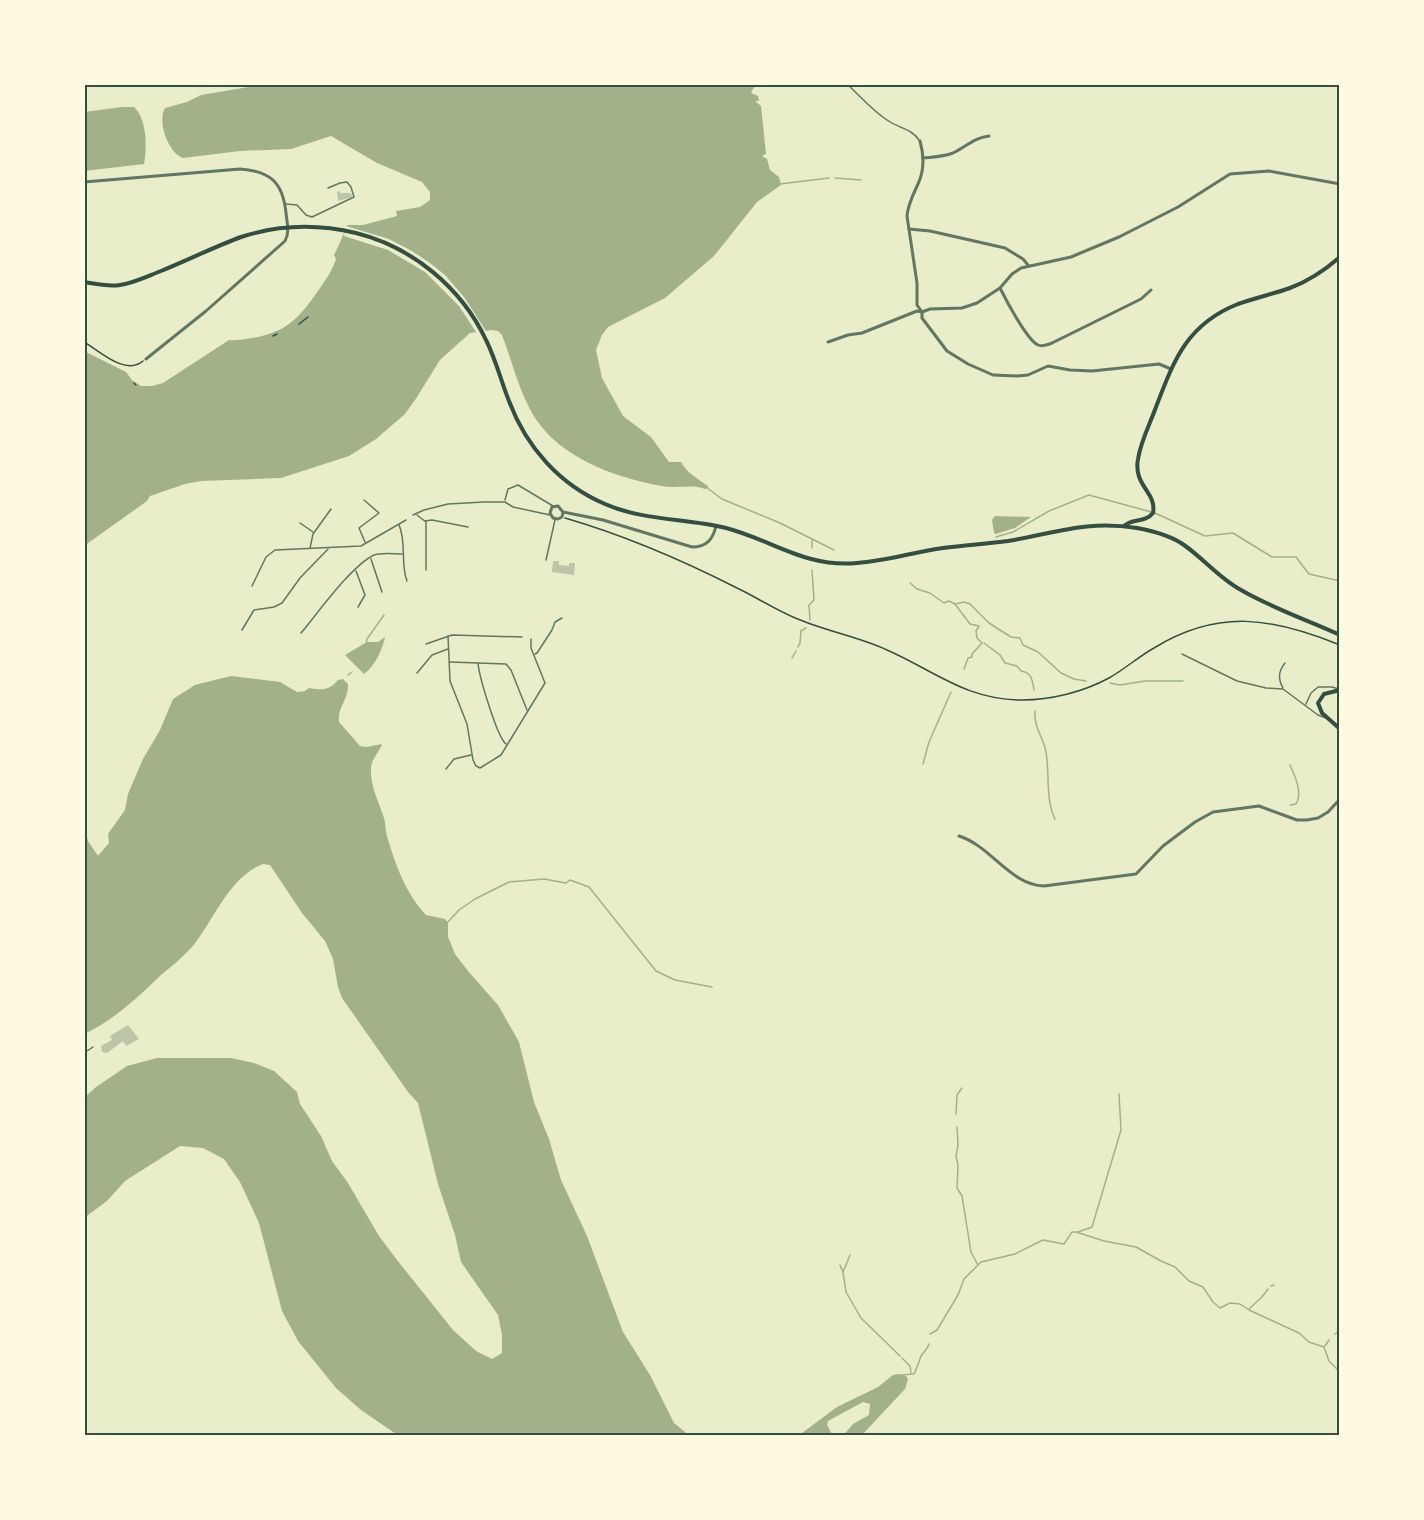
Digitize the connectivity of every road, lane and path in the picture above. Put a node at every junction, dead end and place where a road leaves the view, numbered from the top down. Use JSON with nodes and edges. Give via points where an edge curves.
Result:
{"nodes":[{"id":1,"x":848,"y":84,"type":"edge"},
{"id":2,"x":988,"y":136,"type":"dead end"},
{"id":3,"x":920,"y":141,"type":"joint"},
{"id":4,"x":922,"y":158,"type":"junction"},
{"id":5,"x":84,"y":182,"type":"edge"},
{"id":6,"x":1340,"y":184,"type":"edge"},
{"id":7,"x":328,"y":188,"type":"dead end"},
{"id":8,"x":285,"y":204,"type":"junction"},
{"id":9,"x":288,"y":228,"type":"junction"},
{"id":10,"x":908,"y":229,"type":"junction"},
{"id":11,"x":1340,"y":257,"type":"edge"},
{"id":12,"x":1028,"y":265,"type":"junction"},
{"id":13,"x":84,"y":282,"type":"edge"},
{"id":14,"x":1000,"y":288,"type":"junction"},
{"id":15,"x":1150,"y":290,"type":"dead end"},
{"id":16,"x":922,"y":312,"type":"junction"},
{"id":17,"x":299,"y":316,"type":"dead end"},
{"id":18,"x":308,"y":317,"type":"dead end"},
{"id":19,"x":303,"y":321,"type":"junction"},
{"id":20,"x":299,"y":324,"type":"dead end"},
{"id":21,"x":84,"y":342,"type":"edge"},
{"id":22,"x":828,"y":342,"type":"dead end"},
{"id":23,"x":146,"y":359,"type":"joint"},
{"id":24,"x":1171,"y":369,"type":"junction"},
{"id":25,"x":364,"y":500,"type":"dead end"},
{"id":26,"x":506,"y":502,"type":"junction"},
{"id":27,"x":554,"y":507,"type":"junction"},
{"id":28,"x":331,"y":509,"type":"dead end"},
{"id":29,"x":563,"y":512,"type":"junction"},
{"id":30,"x":551,"y":516,"type":"junction"},
{"id":31,"x":561,"y":517,"type":"junction"},
{"id":32,"x":555,"y":519,"type":"junction"},
{"id":33,"x":406,"y":520,"type":"dead end"},
{"id":34,"x":424,"y":521,"type":"junction"},
{"id":35,"x":300,"y":523,"type":"dead end"},
{"id":36,"x":399,"y":524,"type":"junction"},
{"id":37,"x":716,"y":526,"type":"junction"},
{"id":38,"x":1123,"y":526,"type":"junction"},
{"id":39,"x":468,"y":527,"type":"dead end"},
{"id":40,"x":313,"y":532,"type":"junction"},
{"id":41,"x":365,"y":543,"type":"junction"},
{"id":42,"x":328,"y":548,"type":"junction"},
{"id":43,"x":310,"y":549,"type":"junction"},
{"id":44,"x":402,"y":554,"type":"junction"},
{"id":45,"x":371,"y":558,"type":"junction"},
{"id":46,"x":546,"y":560,"type":"dead end"},
{"id":47,"x":356,"y":570,"type":"junction"},
{"id":48,"x":426,"y":570,"type":"dead end"},
{"id":49,"x":407,"y":581,"type":"dead end"},
{"id":50,"x":252,"y":586,"type":"dead end"},
{"id":51,"x":382,"y":592,"type":"dead end"},
{"id":52,"x":358,"y":607,"type":"dead end"},
{"id":53,"x":562,"y":618,"type":"dead end"},
{"id":54,"x":242,"y":630,"type":"dead end"},
{"id":55,"x":301,"y":633,"type":"dead end"},
{"id":56,"x":1340,"y":634,"type":"edge"},
{"id":57,"x":448,"y":636,"type":"junction"},
{"id":58,"x":522,"y":637,"type":"dead end"},
{"id":59,"x":531,"y":639,"type":"dead end"},
{"id":60,"x":426,"y":644,"type":"dead end"},
{"id":61,"x":1340,"y":645,"type":"edge"},
{"id":62,"x":449,"y":649,"type":"junction"},
{"id":63,"x":1182,"y":654,"type":"dead end"},
{"id":64,"x":534,"y":655,"type":"junction"},
{"id":65,"x":450,"y":662,"type":"junction"},
{"id":66,"x":478,"y":663,"type":"junction"},
{"id":67,"x":1285,"y":663,"type":"dead end"},
{"id":68,"x":417,"y":673,"type":"dead end"},
{"id":69,"x":1283,"y":689,"type":"junction"},
{"id":70,"x":1340,"y":690,"type":"edge"},
{"id":71,"x":1305,"y":705,"type":"junction"},
{"id":72,"x":527,"y":711,"type":"junction"},
{"id":73,"x":1326,"y":718,"type":"junction"},
{"id":74,"x":1340,"y":729,"type":"edge"},
{"id":75,"x":507,"y":744,"type":"junction"},
{"id":76,"x":471,"y":754,"type":"junction"},
{"id":77,"x":446,"y":769,"type":"dead end"},
{"id":78,"x":1340,"y":799,"type":"edge"},
{"id":79,"x":959,"y":836,"type":"dead end"},
{"id":80,"x":93,"y":1047,"type":"dead end"},
{"id":81,"x":84,"y":1053,"type":"edge"}],
"edges":[{"from":1,"to":3,"type":"lane","via":[[879,114],[913,132]]},
{"from":2,"to":4,"type":"street","via":[[948,155]]},
{"from":3,"to":4,"type":"street"},
{"from":4,"to":10,"type":"street","via":[[920,181],[908,206]]},
{"from":5,"to":8,"type":"street","via":[[247,169],[274,181]]},
{"from":6,"to":12,"type":"street","via":[[1269,171],[1230,174],[1178,207],[1119,237],[1071,257]]},
{"from":7,"to":8,"type":"lane","via":[[347,182],[354,197],[312,217],[297,205]]},
{"from":8,"to":9,"type":"street"},
{"from":9,"to":13,"type":"main road","via":[[237,239],[129,283],[110,286]]},
{"from":9,"to":23,"type":"street","via":[[284,242]]},
{"from":9,"to":37,"type":"main road","via":[[319,227],[368,237],[394,247],[447,285],[469,311],[490,349],[520,427],[542,458],[568,482],[599,502],[632,514]]},
{"from":10,"to":12,"type":"street","via":[[1005,248]]},
{"from":10,"to":16,"type":"street","via":[[917,305]]},
{"from":11,"to":24,"type":"main road","via":[[1291,288],[1238,304],[1207,321],[1186,341]]},
{"from":12,"to":14,"type":"street","via":[[1012,274]]},
{"from":14,"to":15,"type":"street","via":[[1028,335],[1040,346],[1141,299]]},
{"from":14,"to":16,"type":"street","via":[[970,306]]},
{"from":16,"to":22,"type":"street"},
{"from":16,"to":24,"type":"street","via":[[922,318],[946,351],[993,375],[1028,375],[1048,366],[1092,371],[1159,364]]},
{"from":17,"to":19,"type":"path"},
{"from":18,"to":19,"type":"path"},
{"from":19,"to":20,"type":"path"},
{"from":21,"to":23,"type":"path","via":[[127,366],[139,365]]},
{"from":24,"to":38,"type":"main road","via":[[1138,459],[1138,476],[1152,500],[1153,512],[1147,519]]},
{"from":25,"to":41,"type":"lane","via":[[379,513],[359,529]]},
{"from":26,"to":27,"type":"lane","via":[[507,490],[518,485]]},
{"from":26,"to":30,"type":"lane"},
{"from":26,"to":34,"type":"lane","via":[[456,503],[414,515]]},
{"from":27,"to":29,"type":"street"},
{"from":27,"to":30,"type":"street"},
{"from":28,"to":40,"type":"lane"},
{"from":29,"to":31,"type":"street"},
{"from":29,"to":37,"type":"street","via":[[692,547],[710,541]]},
{"from":30,"to":32,"type":"street"},
{"from":31,"to":32,"type":"street"},
{"from":31,"to":61,"type":"path","via":[[636,540],[794,618],[870,642],[949,683],[1011,700],[1069,693],[1107,679],[1153,648],[1184,633],[1222,623],[1270,622]]},
{"from":32,"to":46,"type":"lane"},
{"from":33,"to":36,"type":"lane"},
{"from":34,"to":39,"type":"lane"},
{"from":34,"to":48,"type":"lane"},
{"from":35,"to":40,"type":"lane"},
{"from":36,"to":41,"type":"lane"},
{"from":36,"to":44,"type":"lane"},
{"from":37,"to":38,"type":"main road","via":[[809,560],[842,564],[1006,542],[1081,526]]},
{"from":38,"to":56,"type":"main road","via":[[1171,538],[1241,591]]},
{"from":40,"to":43,"type":"lane"},
{"from":41,"to":42,"type":"lane"},
{"from":42,"to":43,"type":"lane"},
{"from":42,"to":54,"type":"lane","via":[[282,603],[254,610]]},
{"from":43,"to":50,"type":"lane","via":[[279,549],[270,553]]},
{"from":44,"to":45,"type":"lane","via":[[377,554]]},
{"from":44,"to":49,"type":"lane"},
{"from":45,"to":47,"type":"lane"},
{"from":45,"to":51,"type":"lane"},
{"from":47,"to":52,"type":"lane","via":[[365,596]]},
{"from":47,"to":55,"type":"lane"},
{"from":53,"to":64,"type":"lane","via":[[555,622]]},
{"from":57,"to":58,"type":"lane"},
{"from":57,"to":60,"type":"lane"},
{"from":57,"to":62,"type":"lane"},
{"from":59,"to":64,"type":"lane"},
{"from":62,"to":65,"type":"lane"},
{"from":62,"to":68,"type":"lane","via":[[434,654]]},
{"from":63,"to":69,"type":"lane","via":[[1237,681]]},
{"from":64,"to":72,"type":"lane","via":[[545,683]]},
{"from":65,"to":66,"type":"lane"},
{"from":65,"to":76,"type":"lane","via":[[450,681],[466,724]]},
{"from":66,"to":72,"type":"lane","via":[[508,665]]},
{"from":66,"to":75,"type":"lane","via":[[499,735]]},
{"from":67,"to":69,"type":"lane","via":[[1278,680]]},
{"from":69,"to":71,"type":"lane"},
{"from":70,"to":71,"type":"lane","via":[[1318,687]]},
{"from":70,"to":73,"type":"main road","via":[[1323,694],[1319,699],[1319,708]]},
{"from":71,"to":73,"type":"lane"},
{"from":72,"to":75,"type":"lane"},
{"from":73,"to":74,"type":"main road"},
{"from":75,"to":76,"type":"lane","via":[[497,758],[481,768]]},
{"from":76,"to":77,"type":"lane","via":[[454,759]]},
{"from":78,"to":79,"type":"street","via":[[1328,812],[1307,820],[1259,806],[1214,812],[1163,846],[1136,874],[1033,886]]},
{"from":80,"to":81,"type":"lane"}]}
